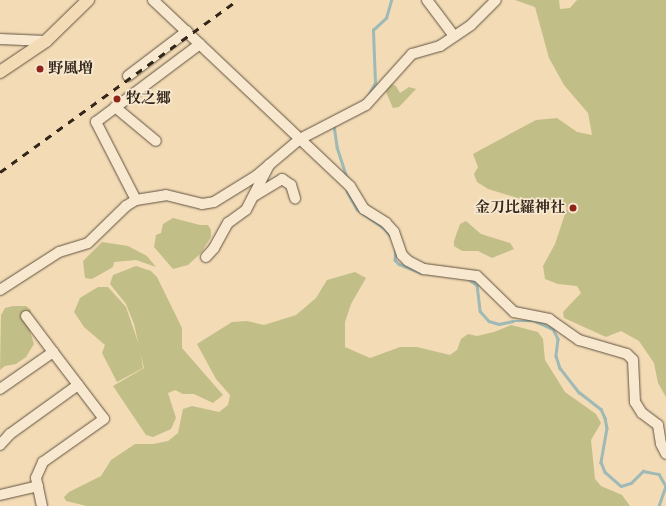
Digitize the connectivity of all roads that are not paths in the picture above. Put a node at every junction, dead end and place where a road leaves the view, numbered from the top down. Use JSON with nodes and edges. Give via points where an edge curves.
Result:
{"nodes":[{"id":1,"x":88,"y":0,"type":"edge"},
{"id":2,"x":153,"y":0,"type":"edge"},
{"id":3,"x":427,"y":0,"type":"edge"},
{"id":4,"x":496,"y":0,"type":"edge"},
{"id":5,"x":187,"y":31,"type":"junction"},
{"id":6,"x":454,"y":36,"type":"junction"},
{"id":7,"x":0,"y":39,"type":"edge"},
{"id":8,"x":46,"y":41,"type":"junction"},
{"id":9,"x":200,"y":44,"type":"junction"},
{"id":10,"x":0,"y":72,"type":"edge"},
{"id":11,"x":128,"y":76,"type":"dead end"},
{"id":12,"x":115,"y":107,"type":"junction"},
{"id":13,"x":156,"y":140,"type":"dead end"},
{"id":14,"x":300,"y":140,"type":"junction"},
{"id":15,"x":269,"y":163,"type":"junction"},
{"id":16,"x":251,"y":198,"type":"junction"},
{"id":17,"x":295,"y":198,"type":"dead end"},
{"id":18,"x":136,"y":200,"type":"junction"},
{"id":19,"x":206,"y":257,"type":"dead end"},
{"id":20,"x":0,"y":290,"type":"edge"},
{"id":21,"x":26,"y":316,"type":"dead end"},
{"id":22,"x":53,"y":352,"type":"junction"},
{"id":23,"x":78,"y":385,"type":"junction"},
{"id":24,"x":0,"y":389,"type":"edge"},
{"id":25,"x":0,"y":444,"type":"edge"},
{"id":26,"x":666,"y":454,"type":"edge"},
{"id":27,"x":38,"y":486,"type":"junction"},
{"id":28,"x":0,"y":496,"type":"edge"},
{"id":29,"x":42,"y":506,"type":"edge"}],
"edges":[{"from":1,"to":8,"type":"main road"},
{"from":2,"to":5,"type":"street"},
{"from":3,"to":6,"type":"street"},
{"from":4,"to":6,"type":"street","via":[[472,25]]},
{"from":5,"to":9,"type":"street"},
{"from":5,"to":11,"type":"street"},
{"from":6,"to":14,"type":"street","via":[[440,46],[412,54],[366,105]]},
{"from":7,"to":8,"type":"street"},
{"from":8,"to":10,"type":"main road"},
{"from":9,"to":12,"type":"street"},
{"from":9,"to":14,"type":"street"},
{"from":12,"to":13,"type":"street"},
{"from":12,"to":18,"type":"street","via":[[98,119],[97,126]]},
{"from":14,"to":15,"type":"street"},
{"from":14,"to":26,"type":"street","via":[[350,186],[364,209],[386,223],[394,232],[402,255],[408,261],[424,269],[478,276],[514,312],[549,319],[579,340],[627,354],[633,360],[635,402],[642,413],[658,425],[661,444]]},
{"from":15,"to":16,"type":"street","via":[[267,174]]},
{"from":15,"to":18,"type":"street","via":[[256,176],[209,204],[166,195]]},
{"from":16,"to":17,"type":"street","via":[[282,179],[291,185]]},
{"from":16,"to":19,"type":"street","via":[[246,210],[228,224]]},
{"from":18,"to":20,"type":"street","via":[[126,206],[88,243],[59,252]]},
{"from":21,"to":22,"type":"street"},
{"from":22,"to":23,"type":"street"},
{"from":22,"to":24,"type":"street"},
{"from":23,"to":25,"type":"street"},
{"from":23,"to":27,"type":"street","via":[[104,420],[43,462],[38,469]]},
{"from":27,"to":28,"type":"street"},
{"from":27,"to":29,"type":"street"}]}
